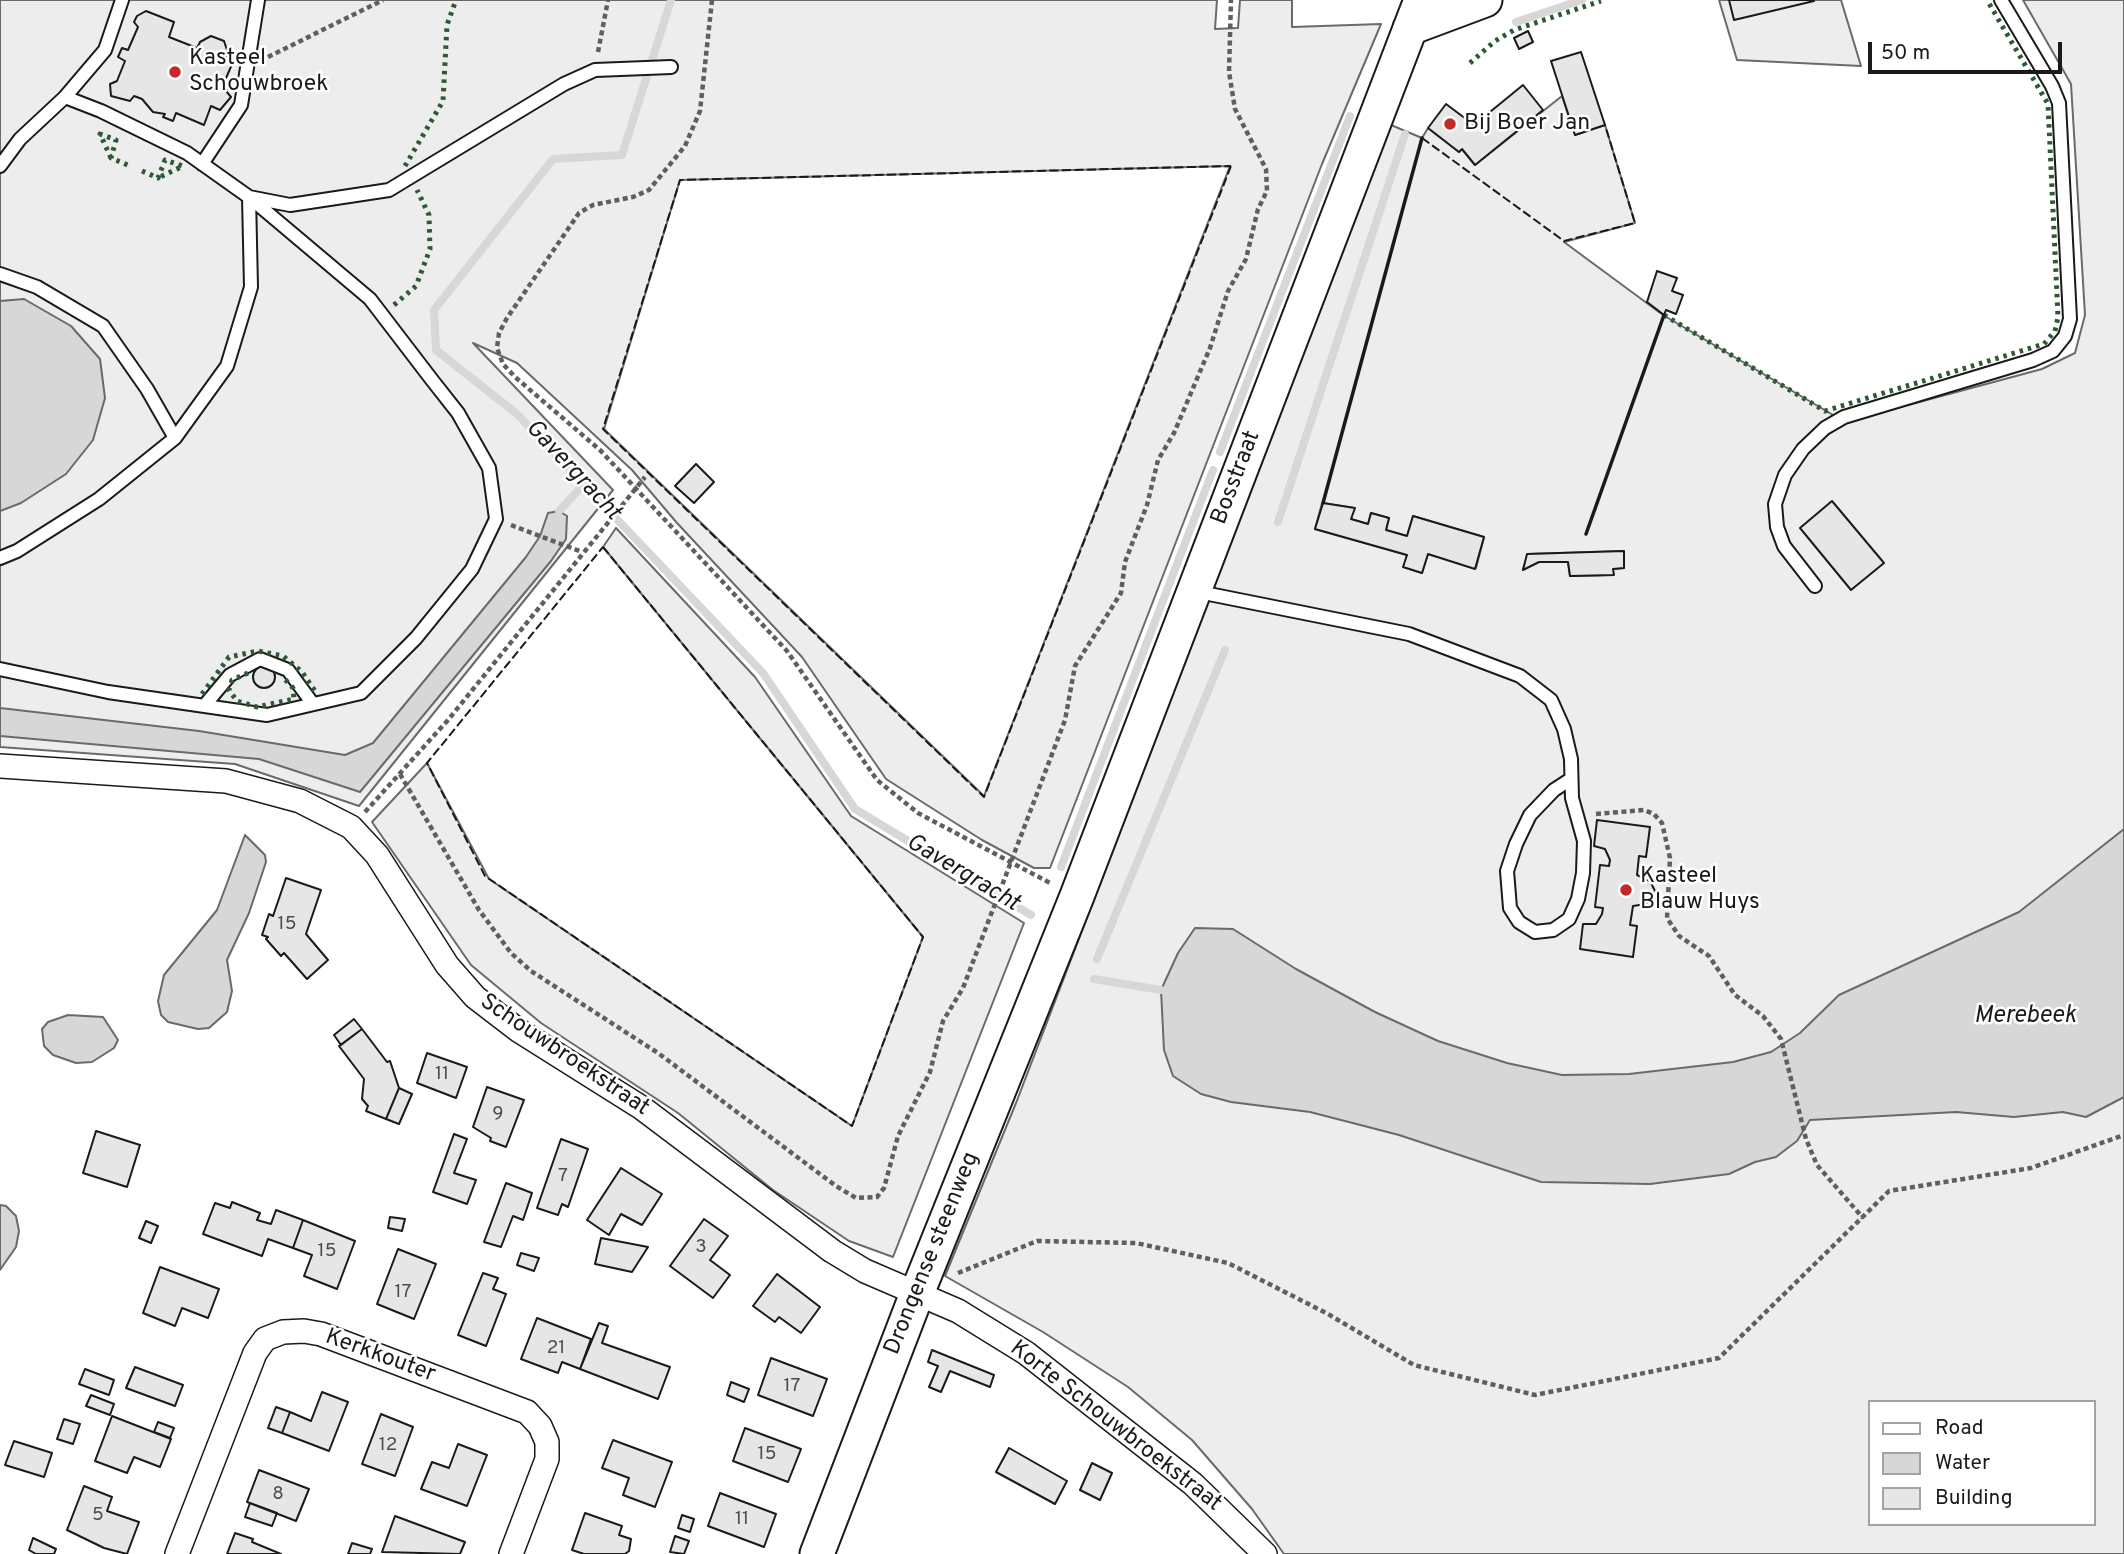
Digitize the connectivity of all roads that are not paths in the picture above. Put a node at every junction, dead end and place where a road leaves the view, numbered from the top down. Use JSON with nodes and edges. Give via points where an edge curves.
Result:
{"nodes":[{"id":1,"x":122,"y":0,"type":"edge"},
{"id":2,"x":258,"y":0,"type":"edge"},
{"id":3,"x":1485,"y":0,"type":"edge"},
{"id":4,"x":2001,"y":0,"type":"edge"},
{"id":5,"x":1415,"y":14,"type":"edge"},
{"id":6,"x":671,"y":67,"type":"dead end"},
{"id":7,"x":65,"y":97,"type":"junction"},
{"id":8,"x":202,"y":164,"type":"junction"},
{"id":9,"x":0,"y":166,"type":"edge"},
{"id":10,"x":249,"y":197,"type":"junction"},
{"id":11,"x":0,"y":274,"type":"edge"},
{"id":12,"x":175,"y":438,"type":"junction"},
{"id":13,"x":0,"y":558,"type":"edge"},
{"id":14,"x":1815,"y":586,"type":"dead end"},
{"id":15,"x":1194,"y":591,"type":"junction"},
{"id":16,"x":0,"y":669,"type":"edge"},
{"id":17,"x":313,"y":704,"type":"junction"},
{"id":18,"x":204,"y":706,"type":"junction"},
{"id":19,"x":0,"y":765,"type":"edge"},
{"id":20,"x":1570,"y":779,"type":"junction"},
{"id":21,"x":1052,"y":955,"type":"joint"},
{"id":22,"x":918,"y":1292,"type":"junction"},
{"id":23,"x":177,"y":1554,"type":"edge"},
{"id":24,"x":512,"y":1554,"type":"edge"},
{"id":25,"x":817,"y":1554,"type":"edge"},
{"id":26,"x":1265,"y":1554,"type":"edge"}],
"edges":[{"from":1,"to":7,"type":"lane","via":[[105,50]]},
{"from":2,"to":8,"type":"lane","via":[[241,105]]},
{"from":3,"to":5,"type":"street"},
{"from":4,"to":14,"type":"lane","via":[[2059,103],[2070,318],[2066,336],[2053,351],[2033,360],[1844,417],[1803,449],[1785,475],[1775,504],[1777,527],[1784,546]]},
{"from":5,"to":15,"type":"street","name":"Bosstraat"},
{"from":6,"to":10,"type":"lane","via":[[595,70],[564,84],[389,190],[290,205]]},
{"from":7,"to":8,"type":"lane"},
{"from":7,"to":9,"type":"lane","via":[[20,139]]},
{"from":8,"to":10,"type":"lane"},
{"from":10,"to":12,"type":"lane","via":[[251,287],[227,366]]},
{"from":10,"to":17,"type":"lane","via":[[370,299],[458,413],[489,468],[496,519],[472,569],[416,638],[361,693]]},
{"from":11,"to":12,"type":"lane","via":[[37,287],[103,326]]},
{"from":12,"to":13,"type":"lane","via":[[99,499]]},
{"from":15,"to":20,"type":"lane","via":[[1409,634],[1520,676],[1551,700],[1569,749]]},
{"from":15,"to":21,"type":"street","name":"Bosstraat"},
{"from":16,"to":18,"type":"lane"},
{"from":17,"to":18,"type":"lane","via":[[267,715]]},
{"from":17,"to":18,"type":"lane","via":[[288,670],[260,659],[230,675]]},
{"from":19,"to":22,"type":"street","name":"Schouwbroekstraat","via":[[226,781],[300,801],[351,827],[377,855],[447,965],[475,997],[660,1121],[832,1251],[865,1271]]},
{"from":20,"to":20,"type":"lane","via":[[1584,841],[1578,900],[1569,919],[1553,930],[1535,932],[1519,922],[1510,908],[1507,871],[1530,815]]},
{"from":21,"to":22,"type":"street","name":"Drongense steenweg"},
{"from":22,"to":25,"type":"street","name":"Drongense steenweg"},
{"from":22,"to":26,"type":"street","name":"Korte Schouwbroekstraat","via":[[1026,1353],[1193,1484]]},
{"from":23,"to":24,"type":"street","name":"Kerkkouter","via":[[255,1353],[265,1339],[304,1331],[527,1412],[547,1442],[547,1459]]}]}
